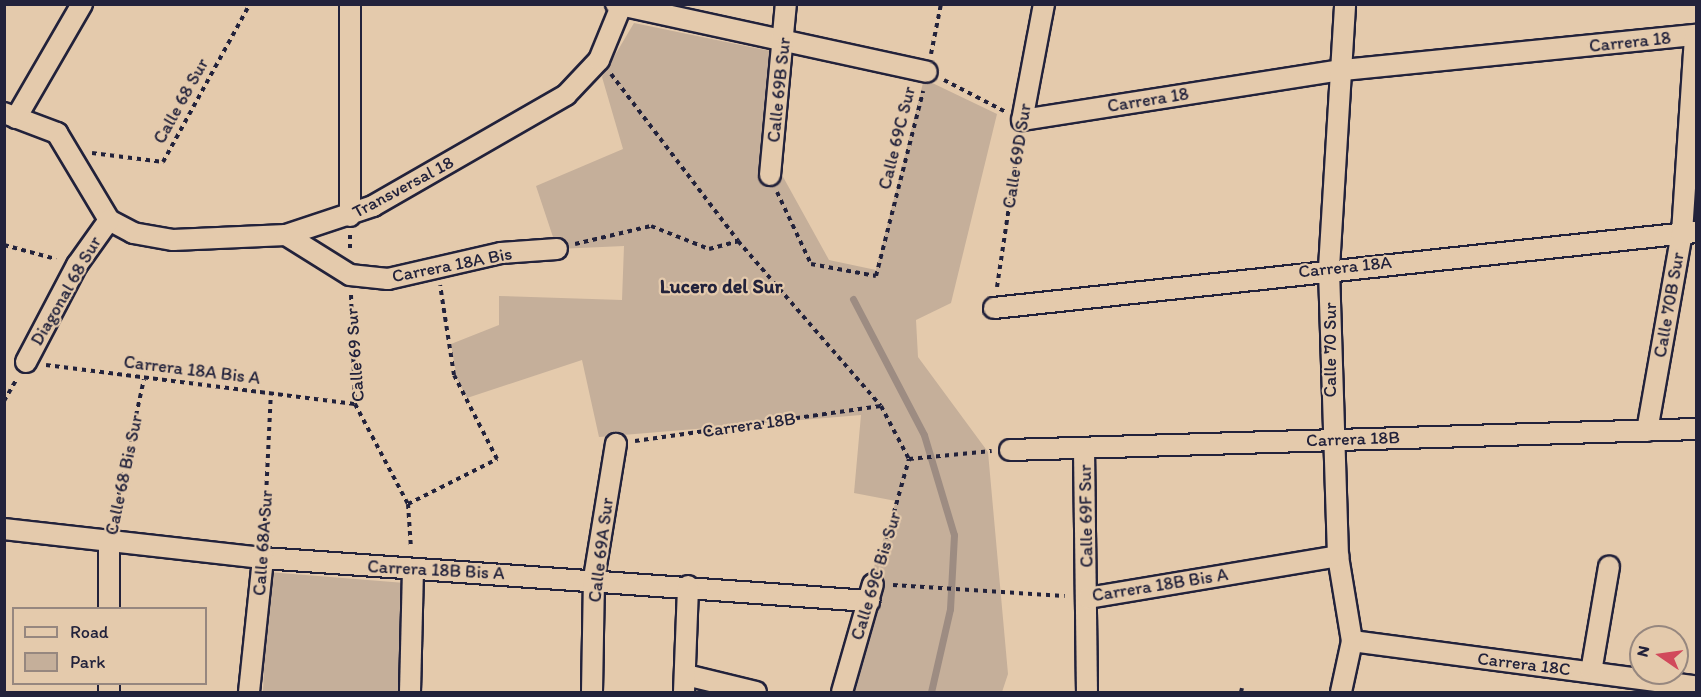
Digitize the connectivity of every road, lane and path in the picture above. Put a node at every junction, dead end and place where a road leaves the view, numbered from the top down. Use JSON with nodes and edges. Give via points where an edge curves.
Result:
{"nodes":[{"id":1,"x":82,"y":4,"type":"edge"},
{"id":2,"x":250,"y":4,"type":"edge"},
{"id":3,"x":350,"y":4,"type":"edge"},
{"id":4,"x":786,"y":4,"type":"edge"},
{"id":5,"x":941,"y":4,"type":"edge"},
{"id":6,"x":1044,"y":4,"type":"edge"},
{"id":7,"x":1345,"y":4,"type":"edge"},
{"id":8,"x":620,"y":5,"type":"edge"},
{"id":9,"x":1696,"y":35,"type":"edge"},
{"id":10,"x":785,"y":43,"type":"junction"},
{"id":11,"x":599,"y":60,"type":"junction"},
{"id":12,"x":1343,"y":70,"type":"junction"},
{"id":13,"x":927,"y":72,"type":"junction"},
{"id":14,"x":10,"y":115,"type":"edge"},
{"id":15,"x":1022,"y":120,"type":"junction"},
{"id":16,"x":71,"y":150,"type":"junction"},
{"id":17,"x":770,"y":175,"type":"joint"},
{"id":18,"x":350,"y":216,"type":"junction"},
{"id":19,"x":109,"y":220,"type":"junction"},
{"id":20,"x":1689,"y":233,"type":"edge"},
{"id":21,"x":286,"y":235,"type":"junction"},
{"id":22,"x":738,"y":241,"type":"junction"},
{"id":23,"x":4,"y":245,"type":"edge"},
{"id":24,"x":557,"y":249,"type":"joint"},
{"id":25,"x":77,"y":265,"type":"junction"},
{"id":26,"x":1329,"y":268,"type":"junction"},
{"id":27,"x":438,"y":270,"type":"junction"},
{"id":28,"x":350,"y":275,"type":"junction"},
{"id":29,"x":994,"y":308,"type":"joint"},
{"id":30,"x":26,"y":362,"type":"joint"},
{"id":31,"x":144,"y":379,"type":"junction"},
{"id":32,"x":272,"y":393,"type":"junction"},
{"id":33,"x":355,"y":404,"type":"junction"},
{"id":34,"x":881,"y":406,"type":"junction"},
{"id":35,"x":1696,"y":429,"type":"edge"},
{"id":36,"x":1647,"y":431,"type":"junction"},
{"id":37,"x":1331,"y":440,"type":"junction"},
{"id":38,"x":616,"y":444,"type":"joint"},
{"id":39,"x":1084,"y":448,"type":"junction"},
{"id":40,"x":1010,"y":450,"type":"joint"},
{"id":41,"x":909,"y":459,"type":"junction"},
{"id":42,"x":408,"y":504,"type":"junction"},
{"id":43,"x":4,"y":530,"type":"edge"},
{"id":44,"x":109,"y":540,"type":"junction"},
{"id":45,"x":1338,"y":556,"type":"junction"},
{"id":46,"x":263,"y":558,"type":"junction"},
{"id":47,"x":1610,"y":567,"type":"dead end"},
{"id":48,"x":413,"y":569,"type":"junction"},
{"id":49,"x":594,"y":578,"type":"junction"},
{"id":50,"x":688,"y":586,"type":"junction"},
{"id":51,"x":871,"y":593,"type":"junction"},
{"id":52,"x":1088,"y":598,"type":"junction"},
{"id":53,"x":109,"y":607,"type":"edge"},
{"id":54,"x":1352,"y":641,"type":"junction"},
{"id":55,"x":1591,"y":672,"type":"junction"},
{"id":56,"x":685,"y":684,"type":"edge"},
{"id":57,"x":1696,"y":686,"type":"edge"},
{"id":58,"x":249,"y":693,"type":"edge"},
{"id":59,"x":410,"y":693,"type":"edge"},
{"id":60,"x":591,"y":693,"type":"edge"},
{"id":61,"x":756,"y":693,"type":"edge"},
{"id":62,"x":842,"y":693,"type":"edge"},
{"id":63,"x":1087,"y":693,"type":"edge"},
{"id":64,"x":1341,"y":693,"type":"edge"}],
"edges":[{"from":1,"to":14,"type":"street"},
{"from":2,"to":16,"type":"path","name":"Calle 68 Sur","via":[[163,162]]},
{"from":3,"to":18,"type":"street"},
{"from":4,"to":10,"type":"street","name":"Calle 69B Sur"},
{"from":5,"to":13,"type":"path","name":"Calle 69C Sur"},
{"from":6,"to":15,"type":"street","name":"Calle 69D Sur"},
{"from":7,"to":12,"type":"street","name":"Calle 70 Sur"},
{"from":8,"to":10,"type":"street"},
{"from":8,"to":11,"type":"street"},
{"from":9,"to":12,"type":"street","name":"Carrera 18"},
{"from":9,"to":20,"type":"street","name":"Calle 70B Sur"},
{"from":10,"to":13,"type":"street"},
{"from":10,"to":17,"type":"street","name":"Calle 69B Sur"},
{"from":11,"to":18,"type":"street","name":"Transversal 18","via":[[551,105]]},
{"from":11,"to":22,"type":"path"},
{"from":12,"to":15,"type":"street","name":"Carrera 18"},
{"from":12,"to":26,"type":"street","name":"Calle 70 Sur"},
{"from":13,"to":15,"type":"path"},
{"from":13,"to":17,"type":"path","name":"Calle 69C Sur","via":[[876,276],[811,264]]},
{"from":14,"to":16,"type":"street","via":[[42,123]]},
{"from":15,"to":29,"type":"path","name":"Calle 69D Sur"},
{"from":16,"to":19,"type":"street"},
{"from":18,"to":21,"type":"street","name":"Transversal 18"},
{"from":18,"to":28,"type":"path","name":"Calle 69 Sur"},
{"from":19,"to":21,"type":"street","name":"Transversal 18","via":[[133,233],[173,240]]},
{"from":19,"to":25,"type":"street","name":"Diagonal 68 Sur"},
{"from":20,"to":26,"type":"street","name":"Carrera 18A"},
{"from":20,"to":36,"type":"street","name":"Calle 70B Sur"},
{"from":21,"to":28,"type":"street","name":"Carrera 18A Bis"},
{"from":22,"to":24,"type":"path","via":[[709,249],[651,226]]},
{"from":22,"to":34,"type":"path"},
{"from":23,"to":25,"type":"path"},
{"from":24,"to":27,"type":"street","name":"Carrera 18A Bis","via":[[501,253]]},
{"from":25,"to":30,"type":"street","name":"Diagonal 68 Sur"},
{"from":26,"to":29,"type":"street","name":"Carrera 18A"},
{"from":26,"to":37,"type":"street","name":"Calle 70 Sur"},
{"from":27,"to":28,"type":"street","name":"Carrera 18A Bis","via":[[388,279]]},
{"from":27,"to":42,"type":"path","via":[[454,375],[497,459]]},
{"from":28,"to":33,"type":"path","name":"Calle 69 Sur"},
{"from":30,"to":31,"type":"path","name":"Carrera 18A Bis A"},
{"from":31,"to":32,"type":"path","name":"Carrera 18A Bis A"},
{"from":31,"to":44,"type":"path","name":"Calle 68 Bis Sur"},
{"from":32,"to":33,"type":"path","name":"Carrera 18A Bis A"},
{"from":32,"to":46,"type":"path","name":"Calle 68A Sur"},
{"from":33,"to":42,"type":"path","name":"Calle 69 Sur"},
{"from":34,"to":38,"type":"path","name":"Carrera 18B"},
{"from":34,"to":41,"type":"path"},
{"from":35,"to":36,"type":"street","name":"Carrera 18B"},
{"from":36,"to":37,"type":"street","name":"Carrera 18B"},
{"from":37,"to":39,"type":"street","name":"Carrera 18B"},
{"from":37,"to":45,"type":"street","name":"Calle 70 Sur"},
{"from":38,"to":49,"type":"street","name":"Calle 69A Sur"},
{"from":39,"to":40,"type":"street","name":"Carrera 18B"},
{"from":39,"to":52,"type":"street","name":"Calle 69F Sur"},
{"from":40,"to":41,"type":"path"},
{"from":41,"to":51,"type":"path","name":"Calle 69C Bis Sur"},
{"from":42,"to":48,"type":"path","name":"Calle 69 Sur"},
{"from":43,"to":44,"type":"street","name":"Carrera 18B Bis A"},
{"from":44,"to":46,"type":"street","name":"Carrera 18B Bis A"},
{"from":44,"to":53,"type":"street","name":"Calle 68 Bis Sur"},
{"from":45,"to":52,"type":"street","name":"Carrera 18B Bis A"},
{"from":45,"to":54,"type":"street","name":"Calle 70 Sur"},
{"from":46,"to":48,"type":"street","name":"Carrera 18B Bis A"},
{"from":46,"to":58,"type":"street","name":"Calle 68A Sur"},
{"from":47,"to":55,"type":"street"},
{"from":48,"to":49,"type":"street","name":"Carrera 18B Bis A"},
{"from":48,"to":59,"type":"street"},
{"from":49,"to":50,"type":"street","name":"Carrera 18B Bis A"},
{"from":49,"to":60,"type":"street","name":"Calle 69A Sur"},
{"from":50,"to":51,"type":"street","name":"Carrera 18B Bis A"},
{"from":50,"to":56,"type":"street"},
{"from":51,"to":52,"type":"path","name":"Carrera 18B Bis A","via":[[936,586]]},
{"from":51,"to":62,"type":"street","name":"Calle 69C Bis Sur"},
{"from":52,"to":63,"type":"street","name":"Calle 69F Sur"},
{"from":54,"to":55,"type":"street","name":"Carrera 18C"},
{"from":54,"to":64,"type":"street","name":"Calle 70 Sur"},
{"from":55,"to":57,"type":"street","name":"Carrera 18C"},
{"from":56,"to":61,"type":"street"}]}
